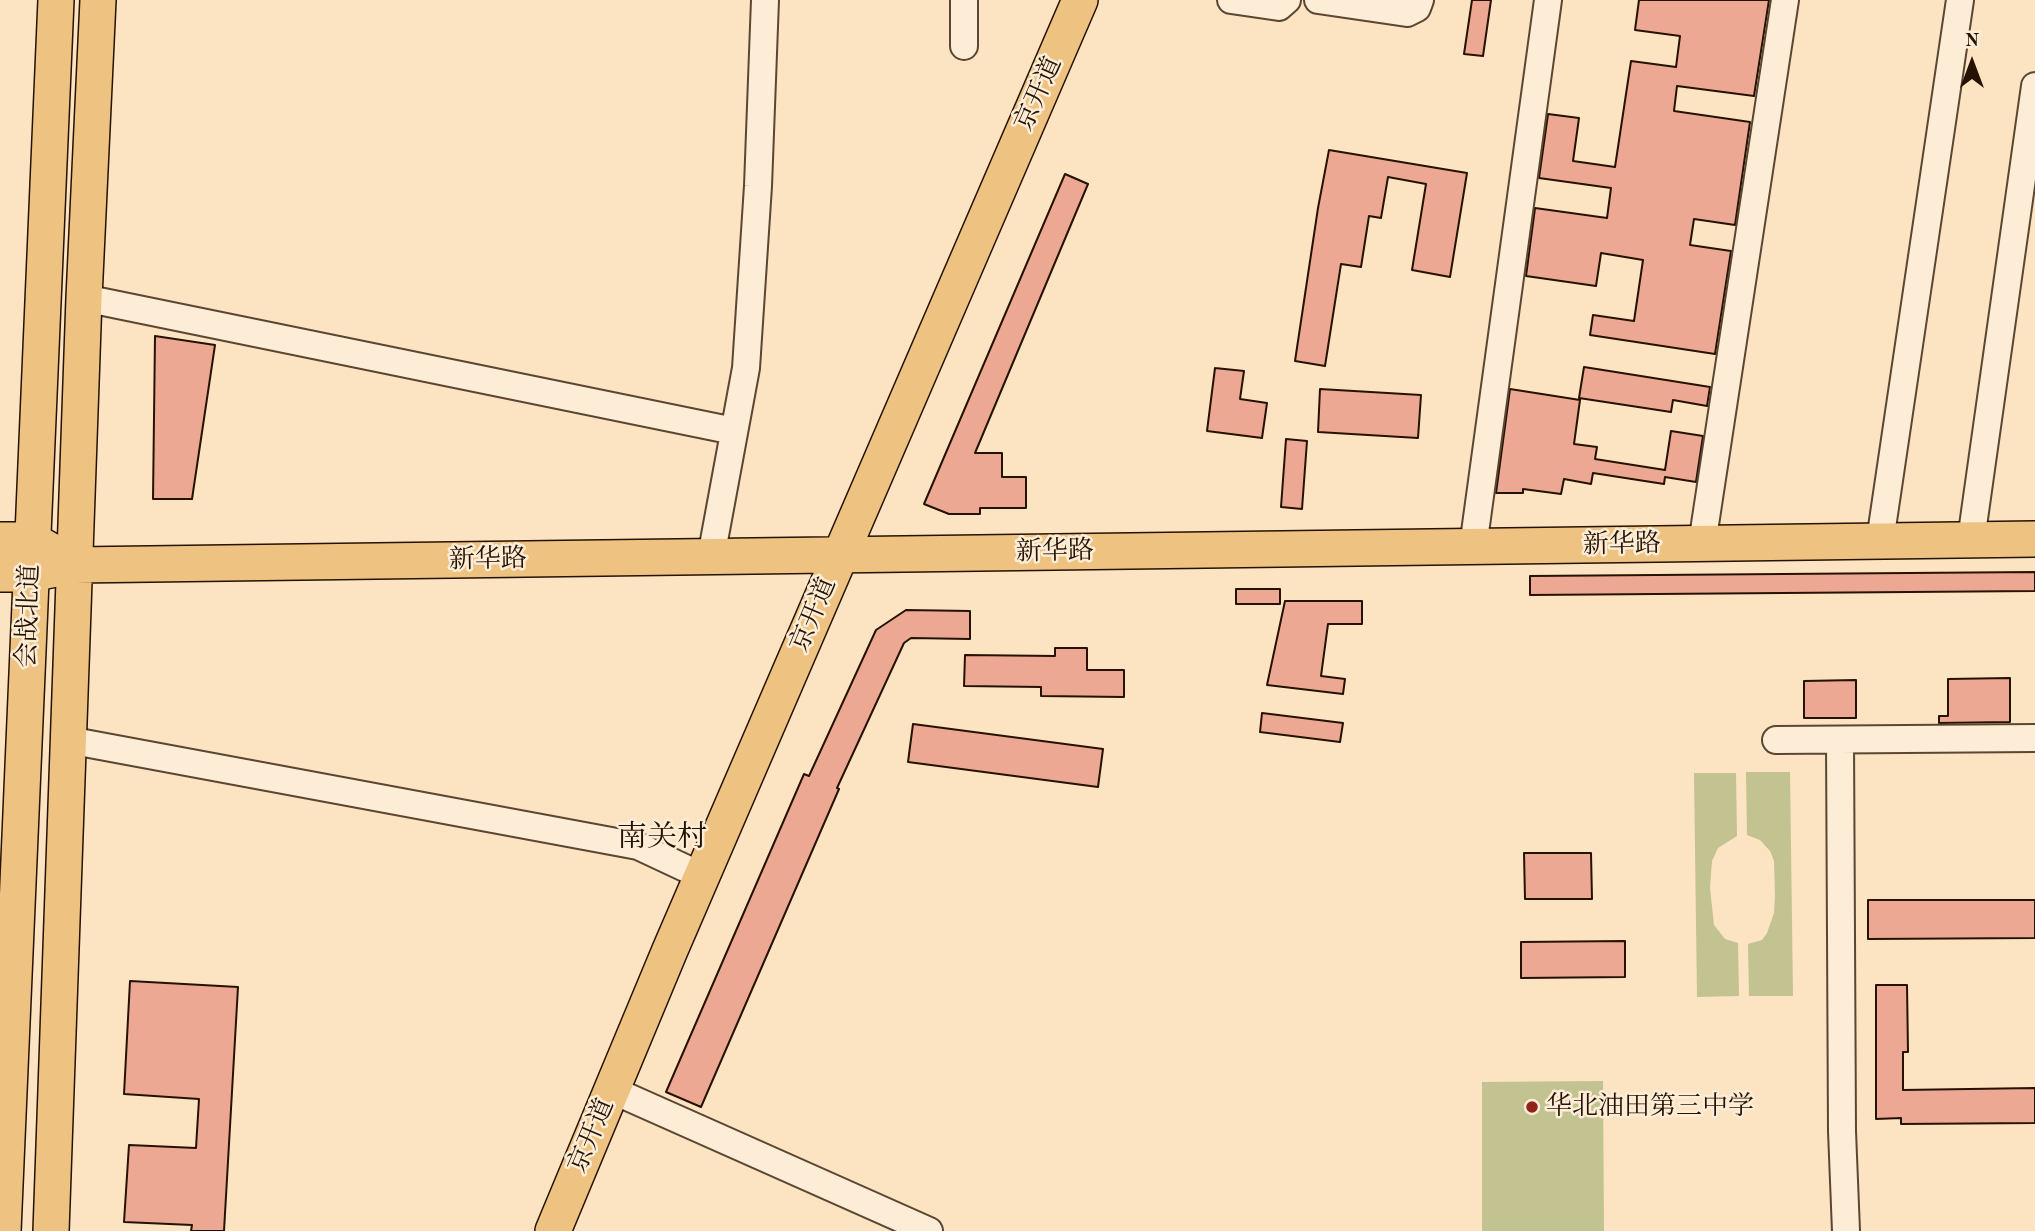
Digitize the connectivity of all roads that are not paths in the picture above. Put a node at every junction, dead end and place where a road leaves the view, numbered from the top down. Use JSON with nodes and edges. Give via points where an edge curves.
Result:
{"nodes":[{"id":1,"x":56,"y":0,"type":"edge"},
{"id":2,"x":98,"y":0,"type":"edge"},
{"id":3,"x":765,"y":0,"type":"edge"},
{"id":4,"x":964,"y":0,"type":"edge"},
{"id":5,"x":1080,"y":0,"type":"edge"},
{"id":6,"x":1231,"y":0,"type":"edge"},
{"id":7,"x":1287,"y":0,"type":"edge"},
{"id":8,"x":1318,"y":0,"type":"edge"},
{"id":9,"x":1420,"y":0,"type":"edge"},
{"id":10,"x":1548,"y":0,"type":"edge"},
{"id":11,"x":1785,"y":0,"type":"edge"},
{"id":12,"x":1960,"y":0,"type":"edge"},
{"id":13,"x":964,"y":46,"type":"dead end"},
{"id":14,"x":2035,"y":86,"type":"edge"},
{"id":15,"x":84,"y":298,"type":"junction"},
{"id":16,"x":734,"y":431,"type":"junction"},
{"id":17,"x":2035,"y":539,"type":"edge"},
{"id":18,"x":1971,"y":540,"type":"junction"},
{"id":19,"x":1880,"y":541,"type":"junction"},
{"id":20,"x":1702,"y":544,"type":"junction"},
{"id":21,"x":1473,"y":547,"type":"junction"},
{"id":22,"x":840,"y":555,"type":"junction"},
{"id":23,"x":16,"y":557,"type":"edge"},
{"id":24,"x":710,"y":557,"type":"junction"},
{"id":25,"x":75,"y":565,"type":"junction"},
{"id":26,"x":2035,"y":738,"type":"edge"},
{"id":27,"x":68,"y":740,"type":"junction"},
{"id":28,"x":1776,"y":740,"type":"dead end"},
{"id":29,"x":1840,"y":740,"type":"junction"},
{"id":30,"x":702,"y":876,"type":"junction"},
{"id":31,"x":612,"y":1090,"type":"junction"},
{"id":32,"x":3,"y":1231,"type":"edge"},
{"id":33,"x":51,"y":1231,"type":"edge"},
{"id":34,"x":553,"y":1231,"type":"edge"},
{"id":35,"x":929,"y":1231,"type":"edge"},
{"id":36,"x":1846,"y":1231,"type":"edge"}],
"edges":[{"from":1,"to":23,"type":"main road","name":"会战北道"},
{"from":2,"to":15,"type":"main road","name":"会战北道"},
{"from":3,"to":16,"type":"street","via":[[746,368]]},
{"from":4,"to":13,"type":"street"},
{"from":5,"to":22,"type":"main road","name":"京开道"},
{"from":6,"to":7,"type":"street","via":[[1279,7]]},
{"from":8,"to":9,"type":"street","via":[[1407,13],[1417,9]]},
{"from":10,"to":21,"type":"street"},
{"from":11,"to":20,"type":"street"},
{"from":12,"to":19,"type":"street"},
{"from":14,"to":18,"type":"street"},
{"from":15,"to":16,"type":"street"},
{"from":15,"to":25,"type":"main road","name":"会战北道"},
{"from":16,"to":24,"type":"street"},
{"from":17,"to":18,"type":"main road","name":"新华路"},
{"from":18,"to":19,"type":"main road","name":"新华路"},
{"from":19,"to":20,"type":"main road","name":"新华路"},
{"from":20,"to":21,"type":"main road","name":"新华路"},
{"from":21,"to":22,"type":"main road","name":"新华路"},
{"from":22,"to":24,"type":"main road","name":"新华路"},
{"from":22,"to":30,"type":"main road","name":"京开道"},
{"from":23,"to":25,"type":"main road","name":"新华路"},
{"from":23,"to":32,"type":"main road","name":"会战北道"},
{"from":24,"to":25,"type":"main road","name":"新华路"},
{"from":25,"to":27,"type":"main road","name":"会战北道"},
{"from":26,"to":29,"type":"street"},
{"from":27,"to":30,"type":"street","via":[[638,846]]},
{"from":27,"to":33,"type":"main road","name":"会战北道"},
{"from":28,"to":29,"type":"street"},
{"from":29,"to":36,"type":"street"},
{"from":30,"to":31,"type":"main road","name":"京开道"},
{"from":31,"to":34,"type":"main road","name":"京开道"},
{"from":31,"to":35,"type":"street"}]}
